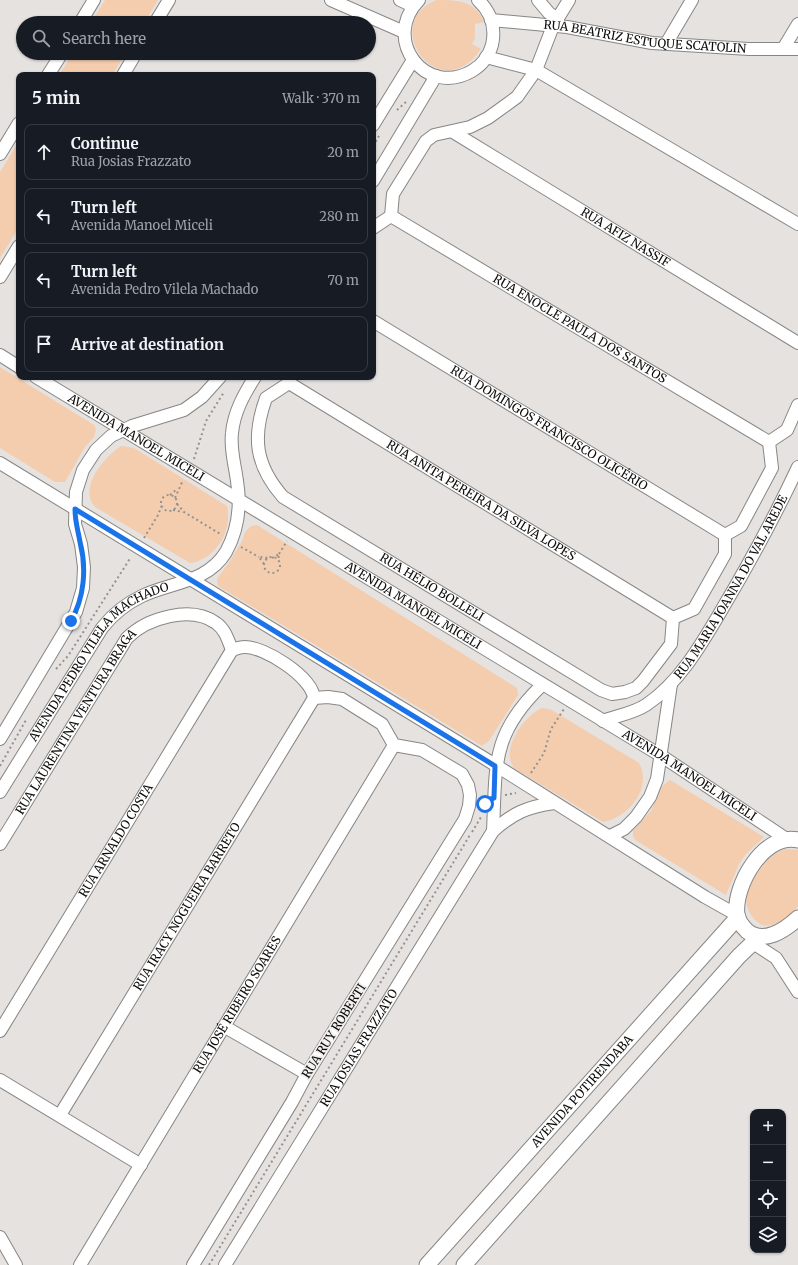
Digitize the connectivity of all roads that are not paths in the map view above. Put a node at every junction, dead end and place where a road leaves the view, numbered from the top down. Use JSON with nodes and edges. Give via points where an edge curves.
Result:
{"nodes":[{"id":1,"x":94,"y":0,"type":"edge"},
{"id":2,"x":169,"y":0,"type":"edge"},
{"id":3,"x":331,"y":0,"type":"edge"},
{"id":4,"x":400,"y":0,"type":"edge"},
{"id":5,"x":478,"y":0,"type":"edge"},
{"id":6,"x":538,"y":0,"type":"edge"},
{"id":7,"x":569,"y":0,"type":"edge"},
{"id":8,"x":692,"y":0,"type":"edge"},
{"id":9,"x":416,"y":3,"type":"edge"},
{"id":10,"x":84,"y":16,"type":"edge"},
{"id":11,"x":159,"y":16,"type":"edge"},
{"id":12,"x":368,"y":16,"type":"edge"},
{"id":13,"x":376,"y":20,"type":"edge"},
{"id":14,"x":492,"y":20,"type":"junction"},
{"id":15,"x":556,"y":22,"type":"junction"},
{"id":16,"x":798,"y":24,"type":"edge"},
{"id":17,"x":404,"y":32,"type":"junction"},
{"id":18,"x":666,"y":44,"type":"junction"},
{"id":19,"x":783,"y":49,"type":"junction"},
{"id":20,"x":798,"y":49,"type":"edge"},
{"id":21,"x":486,"y":57,"type":"junction"},
{"id":22,"x":58,"y":60,"type":"edge"},
{"id":23,"x":132,"y":60,"type":"edge"},
{"id":24,"x":413,"y":60,"type":"junction"},
{"id":25,"x":536,"y":70,"type":"junction"},
{"id":26,"x":50,"y":72,"type":"edge"},
{"id":27,"x":125,"y":72,"type":"edge"},
{"id":28,"x":436,"y":76,"type":"junction"},
{"id":29,"x":376,"y":120,"type":"edge"},
{"id":30,"x":16,"y":128,"type":"edge"},
{"id":31,"x":452,"y":132,"type":"junction"},
{"id":32,"x":0,"y":154,"type":"edge"},
{"id":33,"x":376,"y":176,"type":"edge"},
{"id":34,"x":391,"y":216,"type":"junction"},
{"id":35,"x":798,"y":224,"type":"edge"},
{"id":36,"x":376,"y":226,"type":"edge"},
{"id":37,"x":16,"y":251,"type":"edge"},
{"id":38,"x":0,"y":277,"type":"edge"},
{"id":39,"x":376,"y":323,"type":"edge"},
{"id":40,"x":798,"y":343,"type":"edge"},
{"id":41,"x":0,"y":355,"type":"edge"},
{"id":42,"x":16,"y":365,"type":"edge"},
{"id":43,"x":41,"y":380,"type":"edge"},
{"id":44,"x":217,"y":380,"type":"edge"},
{"id":45,"x":253,"y":380,"type":"edge"},
{"id":46,"x":289,"y":380,"type":"edge"},
{"id":47,"x":798,"y":405,"type":"edge"},
{"id":48,"x":124,"y":430,"type":"junction"},
{"id":49,"x":769,"y":442,"type":"junction"},
{"id":50,"x":0,"y":463,"type":"edge"},
{"id":51,"x":798,"y":467,"type":"edge"},
{"id":52,"x":238,"y":500,"type":"junction"},
{"id":53,"x":75,"y":509,"type":"junction"},
{"id":54,"x":725,"y":534,"type":"junction"},
{"id":55,"x":192,"y":579,"type":"junction"},
{"id":56,"x":673,"y":618,"type":"junction"},
{"id":57,"x":232,"y":650,"type":"junction"},
{"id":58,"x":671,"y":684,"type":"junction"},
{"id":59,"x":542,"y":685,"type":"junction"},
{"id":60,"x":314,"y":698,"type":"junction"},
{"id":61,"x":603,"y":721,"type":"junction"},
{"id":62,"x":0,"y":739,"type":"edge"},
{"id":63,"x":394,"y":746,"type":"junction"},
{"id":64,"x":660,"y":755,"type":"junction"},
{"id":65,"x":495,"y":766,"type":"junction"},
{"id":66,"x":0,"y":792,"type":"edge"},
{"id":67,"x":554,"y":803,"type":"junction"},
{"id":68,"x":493,"y":831,"type":"junction"},
{"id":69,"x":610,"y":836,"type":"junction"},
{"id":70,"x":793,"y":840,"type":"edge"},
{"id":71,"x":0,"y":844,"type":"edge"},
{"id":72,"x":738,"y":916,"type":"junction"},
{"id":73,"x":798,"y":918,"type":"edge"},
{"id":74,"x":756,"y":940,"type":"junction"},
{"id":75,"x":798,"y":992,"type":"edge"},
{"id":76,"x":224,"y":1026,"type":"junction"},
{"id":77,"x":0,"y":1031,"type":"edge"},
{"id":78,"x":307,"y":1074,"type":"junction"},
{"id":79,"x":0,"y":1080,"type":"edge"},
{"id":80,"x":60,"y":1116,"type":"junction"},
{"id":81,"x":141,"y":1166,"type":"junction"},
{"id":82,"x":0,"y":1237,"type":"edge"},
{"id":83,"x":16,"y":1265,"type":"edge"},
{"id":84,"x":80,"y":1265,"type":"edge"},
{"id":85,"x":193,"y":1265,"type":"edge"},
{"id":86,"x":225,"y":1265,"type":"edge"},
{"id":87,"x":427,"y":1265,"type":"edge"},
{"id":88,"x":464,"y":1265,"type":"edge"}],
"edges":[{"from":1,"to":10,"type":"street"},
{"from":2,"to":11,"type":"street"},
{"from":3,"to":12,"type":"street"},
{"from":4,"to":9,"type":"street"},
{"from":5,"to":14,"type":"street"},
{"from":6,"to":15,"type":"street"},
{"from":7,"to":15,"type":"street"},
{"from":8,"to":18,"type":"street"},
{"from":9,"to":17,"type":"street","via":[[407,18]]},
{"from":13,"to":17,"type":"street"},
{"from":14,"to":15,"type":"street","name":"RUA BEATRIZ ESTUQUE SCATOLIN"},
{"from":14,"to":21,"type":"street","via":[[493,39]]},
{"from":15,"to":18,"type":"street","name":"RUA BEATRIZ ESTUQUE SCATOLIN"},
{"from":15,"to":25,"type":"street"},
{"from":16,"to":19,"type":"street"},
{"from":17,"to":24,"type":"street","via":[[406,46]]},
{"from":18,"to":19,"type":"street","name":"RUA BEATRIZ ESTUQUE SCATOLIN"},
{"from":19,"to":20,"type":"street","name":"RUA BEATRIZ ESTUQUE SCATOLIN"},
{"from":21,"to":25,"type":"street"},
{"from":21,"to":28,"type":"street","via":[[475,69],[460,76]]},
{"from":22,"to":26,"type":"street"},
{"from":23,"to":27,"type":"street"},
{"from":24,"to":28,"type":"street","via":[[423,70]]},
{"from":24,"to":29,"type":"street"},
{"from":25,"to":31,"type":"street","via":[[517,97],[506,107],[470,127]]},
{"from":25,"to":35,"type":"street"},
{"from":28,"to":33,"type":"street"},
{"from":30,"to":32,"type":"street"},
{"from":31,"to":34,"type":"street","via":[[434,135],[426,141],[393,194]]},
{"from":31,"to":40,"type":"street","name":"RUA AFIZ NASSIF"},
{"from":34,"to":36,"type":"street"},
{"from":34,"to":49,"type":"street","name":"RUA ENOCLE PAULA DOS SANTOS"},
{"from":37,"to":38,"type":"street"},
{"from":39,"to":54,"type":"street","name":"RUA DOMINGOS FRANCISCO OLICÉRIO"},
{"from":41,"to":42,"type":"street"},
{"from":43,"to":48,"type":"street","name":"AVENIDA MANOEL MICELI"},
{"from":44,"to":48,"type":"street","via":[[202,397],[184,410]]},
{"from":45,"to":52,"type":"street","name":"AVENIDA PEDRO VILELA MACHADO","via":[[235,415],[232,433],[232,458]]},
{"from":46,"to":56,"type":"street","name":"RUA ANITA PEREIRA DA SILVA LOPES"},
{"from":46,"to":56,"type":"street","name":"RUA HÉLIO BOLLELI","via":[[266,398],[258,428],[257,445],[260,462],[283,497],[601,690],[612,694],[636,688],[643,681],[671,644]]},
{"from":47,"to":49,"type":"street","via":[[787,430]]},
{"from":48,"to":52,"type":"street","name":"AVENIDA MANOEL MICELI"},
{"from":48,"to":53,"type":"street","via":[[111,436],[96,450],[83,470],[76,492]]},
{"from":49,"to":54,"type":"street","via":[[772,468],[740,526]]},
{"from":50,"to":53,"type":"street"},
{"from":51,"to":58,"type":"street","name":"RUA MARIA JOANNA DO VAL AREDE","via":[[744,573],[709,630]]},
{"from":52,"to":55,"type":"street","name":"AVENIDA PEDRO VILELA MACHADO","via":[[235,531],[225,552],[203,575]]},
{"from":52,"to":59,"type":"street","name":"AVENIDA MANOEL MICELI"},
{"from":53,"to":55,"type":"street"},
{"from":53,"to":62,"type":"street","via":[[75,524],[84,567],[83,588],[76,612]]},
{"from":54,"to":56,"type":"street","via":[[725,554],[694,609]]},
{"from":55,"to":65,"type":"street"},
{"from":55,"to":66,"type":"street","name":"AVENIDA PEDRO VILELA MACHADO","via":[[142,596],[113,613]]},
{"from":57,"to":60,"type":"street","via":[[244,647],[260,650],[295,670],[313,692]]},
{"from":57,"to":71,"type":"street","name":"RUA LAURENTINA VENTURA BRAGA","via":[[226,634],[217,623],[201,616],[167,618],[137,628],[120,648]]},
{"from":57,"to":77,"type":"street","name":"RUA ARNALDO COSTA"},
{"from":58,"to":61,"type":"street","name":"RUA MARIA JOANNA DO VAL AREDE","via":[[645,706]]},
{"from":58,"to":64,"type":"street","name":"RUA MARIA JOANNA DO VAL AREDE"},
{"from":59,"to":61,"type":"street","name":"AVENIDA MANOEL MICELI"},
{"from":59,"to":65,"type":"street","name":"RUA JOSIAS FRAZZATO","via":[[525,701],[511,720]]},
{"from":60,"to":63,"type":"street","via":[[342,699],[382,724]]},
{"from":60,"to":80,"type":"street","name":"RUA IRACY NOGUEIRA BARRETO"},
{"from":61,"to":64,"type":"street","name":"AVENIDA MANOEL MICELI"},
{"from":63,"to":76,"type":"street","name":"RUA JOSÉ RIBEIRO SOARES"},
{"from":63,"to":78,"type":"street","name":"RUA RUY ROBERTI","via":[[422,750],[462,774],[468,785],[469,806],[465,819]]},
{"from":64,"to":69,"type":"street","name":"RUA MARIA JOANNA DO VAL AREDE","via":[[657,779],[650,797],[636,817]]},
{"from":64,"to":70,"type":"street","name":"AVENIDA MANOEL MICELI"},
{"from":65,"to":67,"type":"street"},
{"from":65,"to":68,"type":"street","name":"RUA JOSIAS FRAZZATO"},
{"from":67,"to":68,"type":"street","name":"RUA JOSIAS FRAZZATO","via":[[534,806],[511,815]]},
{"from":67,"to":69,"type":"street"},
{"from":68,"to":86,"type":"street","name":"RUA JOSIAS FRAZZATO"},
{"from":69,"to":72,"type":"street"},
{"from":70,"to":72,"type":"main road","via":[[769,848],[754,862],[737,900]]},
{"from":72,"to":74,"type":"main road","via":[[743,927]]},
{"from":72,"to":87,"type":"main road","name":"AVENIDA POTIRENDABA"},
{"from":73,"to":74,"type":"main road","via":[[784,929]]},
{"from":74,"to":75,"type":"street","via":[[776,958]]},
{"from":74,"to":88,"type":"main road"},
{"from":76,"to":78,"type":"street"},
{"from":76,"to":81,"type":"street","name":"RUA JOSÉ RIBEIRO SOARES"},
{"from":78,"to":85,"type":"street","name":"RUA RUY ROBERTI"},
{"from":79,"to":80,"type":"street"},
{"from":80,"to":81,"type":"street"},
{"from":81,"to":84,"type":"street","name":"RUA JOSÉ RIBEIRO SOARES"},
{"from":82,"to":83,"type":"street"}]}
